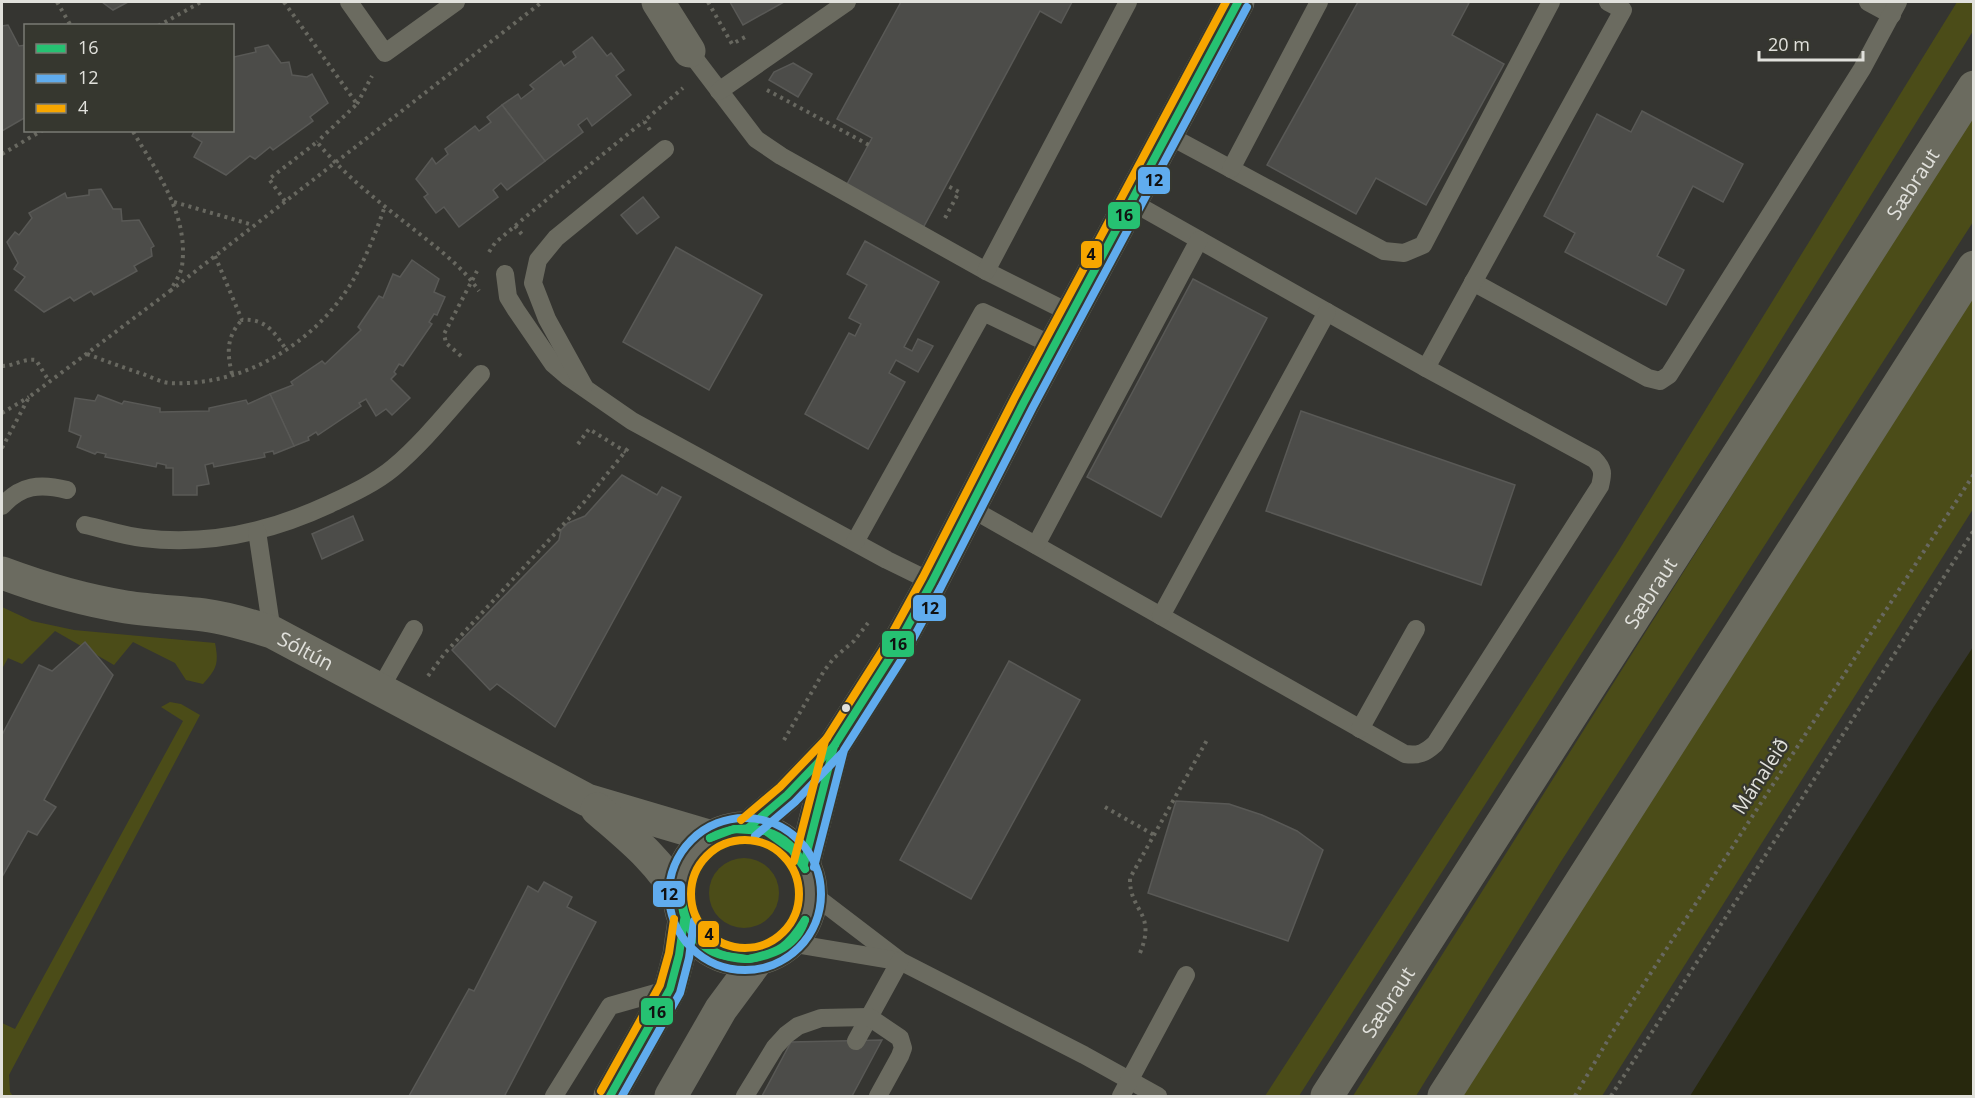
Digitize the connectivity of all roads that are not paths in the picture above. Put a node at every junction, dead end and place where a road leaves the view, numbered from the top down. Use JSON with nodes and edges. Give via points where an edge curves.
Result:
{"nodes":[{"id":1,"x":349,"y":2,"type":"edge"},
{"id":2,"x":456,"y":2,"type":"edge"},
{"id":3,"x":658,"y":2,"type":"edge"},
{"id":4,"x":847,"y":2,"type":"edge"},
{"id":5,"x":1128,"y":2,"type":"edge"},
{"id":6,"x":1236,"y":2,"type":"edge"},
{"id":7,"x":1319,"y":2,"type":"edge"},
{"id":8,"x":1551,"y":2,"type":"edge"},
{"id":9,"x":1868,"y":2,"type":"edge"},
{"id":10,"x":1620,"y":4,"type":"edge"},
{"id":11,"x":1895,"y":8,"type":"edge"},
{"id":12,"x":689,"y":51,"type":"joint"},
{"id":13,"x":1974,"y":87,"type":"edge"},
{"id":14,"x":719,"y":91,"type":"junction"},
{"id":15,"x":1168,"y":135,"type":"junction"},
{"id":16,"x":665,"y":149,"type":"road end"},
{"id":17,"x":1231,"y":169,"type":"junction"},
{"id":18,"x":1132,"y":202,"type":"junction"},
{"id":19,"x":1199,"y":240,"type":"junction"},
{"id":20,"x":1974,"y":267,"type":"edge"},
{"id":21,"x":986,"y":271,"type":"junction"},
{"id":22,"x":505,"y":274,"type":"dead end"},
{"id":23,"x":1473,"y":282,"type":"junction"},
{"id":24,"x":1327,"y":312,"type":"junction"},
{"id":25,"x":1072,"y":314,"type":"junction"},
{"id":26,"x":1054,"y":346,"type":"junction"},
{"id":27,"x":1426,"y":368,"type":"junction"},
{"id":28,"x":481,"y":374,"type":"dead end"},
{"id":29,"x":585,"y":387,"type":"junction"},
{"id":30,"x":67,"y":490,"type":"dead end"},
{"id":31,"x":2,"y":506,"type":"edge"},
{"id":32,"x":970,"y":508,"type":"junction"},
{"id":33,"x":85,"y":525,"type":"dead end"},
{"id":34,"x":257,"y":531,"type":"junction"},
{"id":35,"x":855,"y":542,"type":"junction"},
{"id":36,"x":1036,"y":546,"type":"junction"},
{"id":37,"x":2,"y":573,"type":"edge"},
{"id":38,"x":932,"y":582,"type":"junction"},
{"id":39,"x":1161,"y":616,"type":"junction"},
{"id":40,"x":414,"y":629,"type":"dead end"},
{"id":41,"x":1416,"y":629,"type":"dead end"},
{"id":42,"x":272,"y":632,"type":"junction"},
{"id":43,"x":394,"y":697,"type":"junction"},
{"id":44,"x":1360,"y":729,"type":"junction"},
{"id":45,"x":834,"y":746,"type":"junction"},
{"id":46,"x":587,"y":800,"type":"junction"},
{"id":47,"x":748,"y":828,"type":"junction"},
{"id":48,"x":712,"y":837,"type":"junction"},
{"id":49,"x":808,"y":878,"type":"junction"},
{"id":50,"x":682,"y":908,"type":"junction"},
{"id":51,"x":790,"y":943,"type":"junction"},
{"id":52,"x":758,"y":959,"type":"junction"},
{"id":53,"x":900,"y":962,"type":"junction"},
{"id":54,"x":1186,"y":975,"type":"dead end"},
{"id":55,"x":670,"y":989,"type":"junction"},
{"id":56,"x":869,"y":1017,"type":"junction"},
{"id":57,"x":856,"y":1041,"type":"dead end"},
{"id":58,"x":1125,"y":1088,"type":"edge"},
{"id":59,"x":554,"y":1096,"type":"edge"},
{"id":60,"x":610,"y":1096,"type":"edge"},
{"id":61,"x":671,"y":1096,"type":"edge"},
{"id":62,"x":745,"y":1096,"type":"edge"},
{"id":63,"x":878,"y":1096,"type":"edge"},
{"id":64,"x":1158,"y":1096,"type":"edge"},
{"id":65,"x":1327,"y":1096,"type":"edge"},
{"id":66,"x":1444,"y":1096,"type":"edge"}],
"edges":[{"from":1,"to":2,"type":"lane","via":[[385,52]]},
{"from":3,"to":12,"type":"street"},
{"from":4,"to":14,"type":"lane"},
{"from":5,"to":21,"type":"lane"},
{"from":6,"to":15,"type":"street"},
{"from":7,"to":17,"type":"lane"},
{"from":8,"to":17,"type":"lane","via":[[1423,244],[1404,253],[1384,250]]},
{"from":9,"to":11,"type":"lane"},
{"from":10,"to":23,"type":"lane"},
{"from":11,"to":23,"type":"lane","via":[[1862,69],[1669,375],[1660,381]]},
{"from":12,"to":14,"type":"lane"},
{"from":13,"to":65,"type":"main road","name":"Sæbraut"},
{"from":14,"to":21,"type":"lane","via":[[756,139],[781,156]]},
{"from":15,"to":17,"type":"lane"},
{"from":15,"to":18,"type":"street"},
{"from":16,"to":29,"type":"lane","via":[[556,238],[538,260],[533,283],[547,320]]},
{"from":18,"to":19,"type":"lane"},
{"from":18,"to":25,"type":"street"},
{"from":19,"to":24,"type":"lane"},
{"from":19,"to":36,"type":"lane"},
{"from":20,"to":66,"type":"main road"},
{"from":21,"to":25,"type":"lane"},
{"from":22,"to":29,"type":"lane","via":[[508,297],[526,327],[553,364]]},
{"from":23,"to":27,"type":"lane"},
{"from":24,"to":27,"type":"lane"},
{"from":24,"to":39,"type":"lane"},
{"from":25,"to":26,"type":"street"},
{"from":26,"to":32,"type":"street"},
{"from":26,"to":35,"type":"lane","via":[[983,312]]},
{"from":27,"to":44,"type":"lane","via":[[1594,459],[1603,474],[1600,486],[1557,556],[1435,744],[1426,753],[1414,756]]},
{"from":28,"to":34,"type":"lane","via":[[437,426],[392,469],[300,518]]},
{"from":29,"to":35,"type":"lane","via":[[632,421]]},
{"from":30,"to":31,"type":"lane","via":[[41,485],[19,490]]},
{"from":32,"to":36,"type":"lane"},
{"from":32,"to":38,"type":"street"},
{"from":33,"to":34,"type":"lane","via":[[142,538],[180,539]]},
{"from":34,"to":42,"type":"lane"},
{"from":35,"to":38,"type":"lane"},
{"from":36,"to":39,"type":"lane"},
{"from":37,"to":42,"type":"street","name":"Sóltún","via":[[74,597],[206,615]]},
{"from":38,"to":45,"type":"street"},
{"from":39,"to":44,"type":"lane"},
{"from":40,"to":43,"type":"lane"},
{"from":41,"to":44,"type":"lane"},
{"from":42,"to":43,"type":"street","name":"Sóltún"},
{"from":43,"to":46,"type":"street","name":"Sóltún"},
{"from":45,"to":47,"type":"street","via":[[787,795]]},
{"from":45,"to":49,"type":"street"},
{"from":46,"to":48,"type":"street","name":"Sóltún"},
{"from":46,"to":50,"type":"street","name":"Sóltún","via":[[650,855],[666,874]]},
{"from":47,"to":48,"type":"street"},
{"from":47,"to":49,"type":"street","via":[[781,838],[794,850]]},
{"from":48,"to":50,"type":"street","via":[[698,848],[681,878]]},
{"from":49,"to":51,"type":"street","via":[[809,911]]},
{"from":49,"to":53,"type":"lane"},
{"from":50,"to":52,"type":"street","via":[[697,939],[714,952],[736,960]]},
{"from":50,"to":55,"type":"street","via":[[679,955]]},
{"from":51,"to":52,"type":"street"},
{"from":51,"to":53,"type":"lane"},
{"from":52,"to":61,"type":"street","via":[[721,1009]]},
{"from":53,"to":56,"type":"lane"},
{"from":53,"to":58,"type":"lane","via":[[1084,1055]]},
{"from":54,"to":58,"type":"lane"},
{"from":55,"to":59,"type":"lane","via":[[610,1006]]},
{"from":55,"to":60,"type":"street"},
{"from":56,"to":57,"type":"lane"},
{"from":56,"to":62,"type":"lane","via":[[821,1018],[798,1026],[775,1047]]},
{"from":56,"to":63,"type":"lane","via":[[900,1038],[903,1048]]},
{"from":58,"to":64,"type":"lane"}]}
